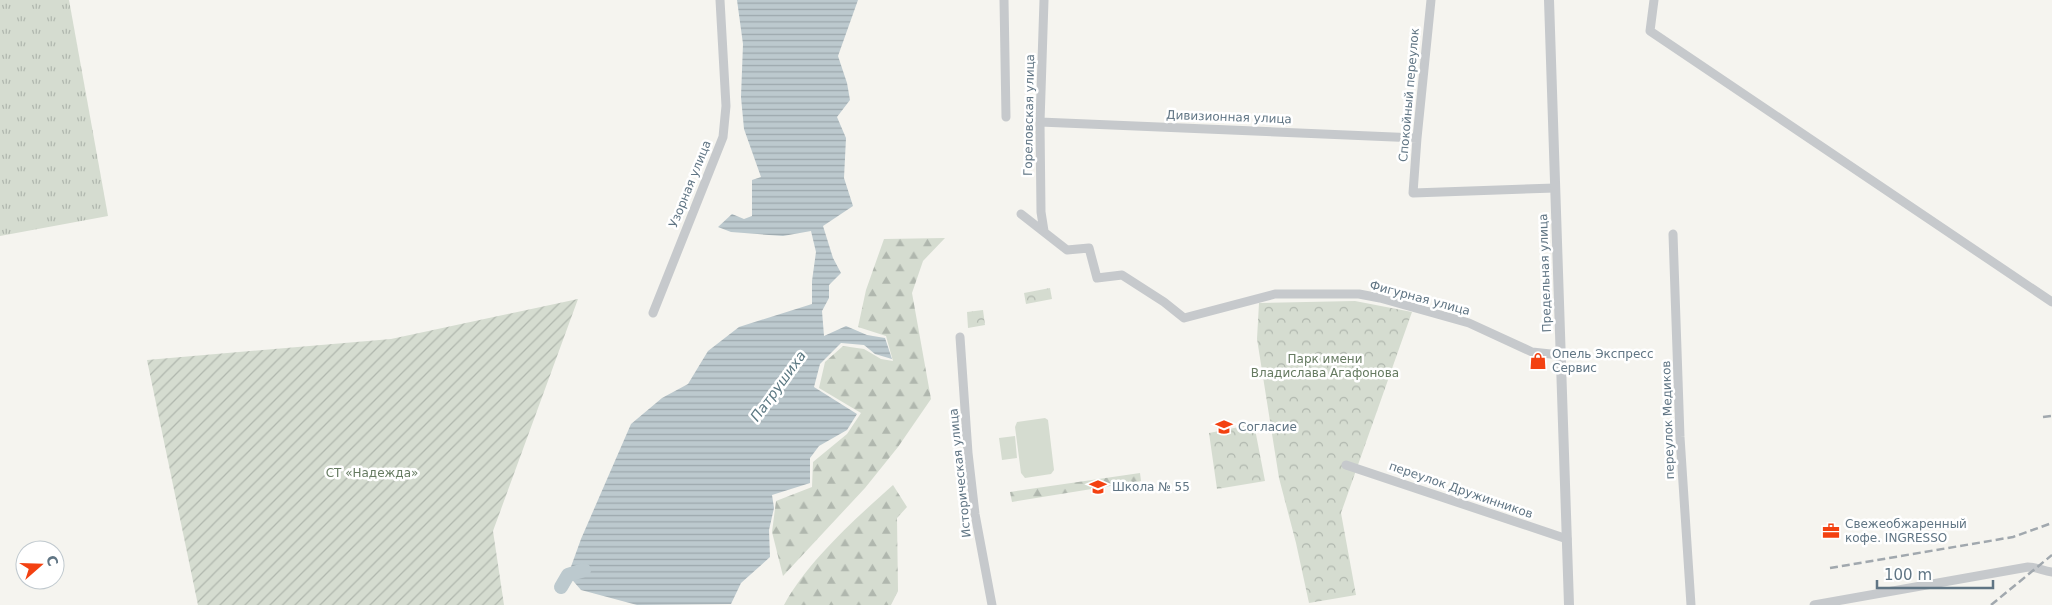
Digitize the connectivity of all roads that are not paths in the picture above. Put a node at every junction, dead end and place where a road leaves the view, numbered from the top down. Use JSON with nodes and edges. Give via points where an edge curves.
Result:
{"nodes":[{"id":1,"x":720,"y":0,"type":"edge"},
{"id":2,"x":1004,"y":0,"type":"edge"},
{"id":3,"x":1044,"y":0,"type":"edge"},
{"id":4,"x":1431,"y":0,"type":"edge"},
{"id":5,"x":1549,"y":0,"type":"edge"},
{"id":6,"x":1654,"y":0,"type":"edge"},
{"id":7,"x":1006,"y":116,"type":"dead end"},
{"id":8,"x":1040,"y":122,"type":"junction"},
{"id":9,"x":1417,"y":138,"type":"junction"},
{"id":10,"x":1555,"y":188,"type":"junction"},
{"id":11,"x":1021,"y":214,"type":"dead end"},
{"id":12,"x":1044,"y":231,"type":"junction"},
{"id":13,"x":1674,"y":234,"type":"dead end"},
{"id":14,"x":2052,"y":302,"type":"edge"},
{"id":15,"x":653,"y":313,"type":"dead end"},
{"id":16,"x":960,"y":337,"type":"dead end"},
{"id":17,"x":1560,"y":355,"type":"junction"},
{"id":18,"x":1346,"y":465,"type":"dead end"},
{"id":19,"x":1567,"y":539,"type":"junction"},
{"id":20,"x":2052,"y":572,"type":"edge"},
{"id":21,"x":992,"y":605,"type":"edge"},
{"id":22,"x":1569,"y":605,"type":"edge"},
{"id":23,"x":1691,"y":605,"type":"edge"},
{"id":24,"x":1814,"y":605,"type":"edge"}],
"edges":[{"from":1,"to":15,"type":"street","name":"Узорная улица","via":[[726,106],[723,137]]},
{"from":2,"to":7,"type":"street"},
{"from":3,"to":8,"type":"street","name":"Гореловская улица"},
{"from":4,"to":9,"type":"street","name":"Спокойный переулок"},
{"from":5,"to":10,"type":"street","name":"Предельная улица"},
{"from":6,"to":14,"type":"street","via":[[1650,31]]},
{"from":8,"to":9,"type":"street","name":"Дивизионная улица"},
{"from":8,"to":12,"type":"street","name":"Гореловская улица"},
{"from":9,"to":10,"type":"street","name":"Спокойный переулок","via":[[1413,193]]},
{"from":10,"to":17,"type":"street","name":"Предельная улица"},
{"from":11,"to":12,"type":"street","name":"Фигурная улица"},
{"from":12,"to":17,"type":"street","name":"Фигурная улица","via":[[1068,250],[1090,248],[1097,278],[1122,275],[1184,318],[1275,294],[1358,294],[1470,323],[1532,352]]},
{"from":13,"to":23,"type":"street","name":"переулок Медиков","via":[[1680,437]]},
{"from":16,"to":21,"type":"street","name":"Историческая улица","via":[[975,514]]},
{"from":17,"to":19,"type":"street","name":"Предельная улица"},
{"from":18,"to":19,"type":"street","name":"переулок Дружинников"},
{"from":19,"to":22,"type":"street","name":"Предельная улица"},
{"from":20,"to":24,"type":"street","via":[[2028,567]]}]}
